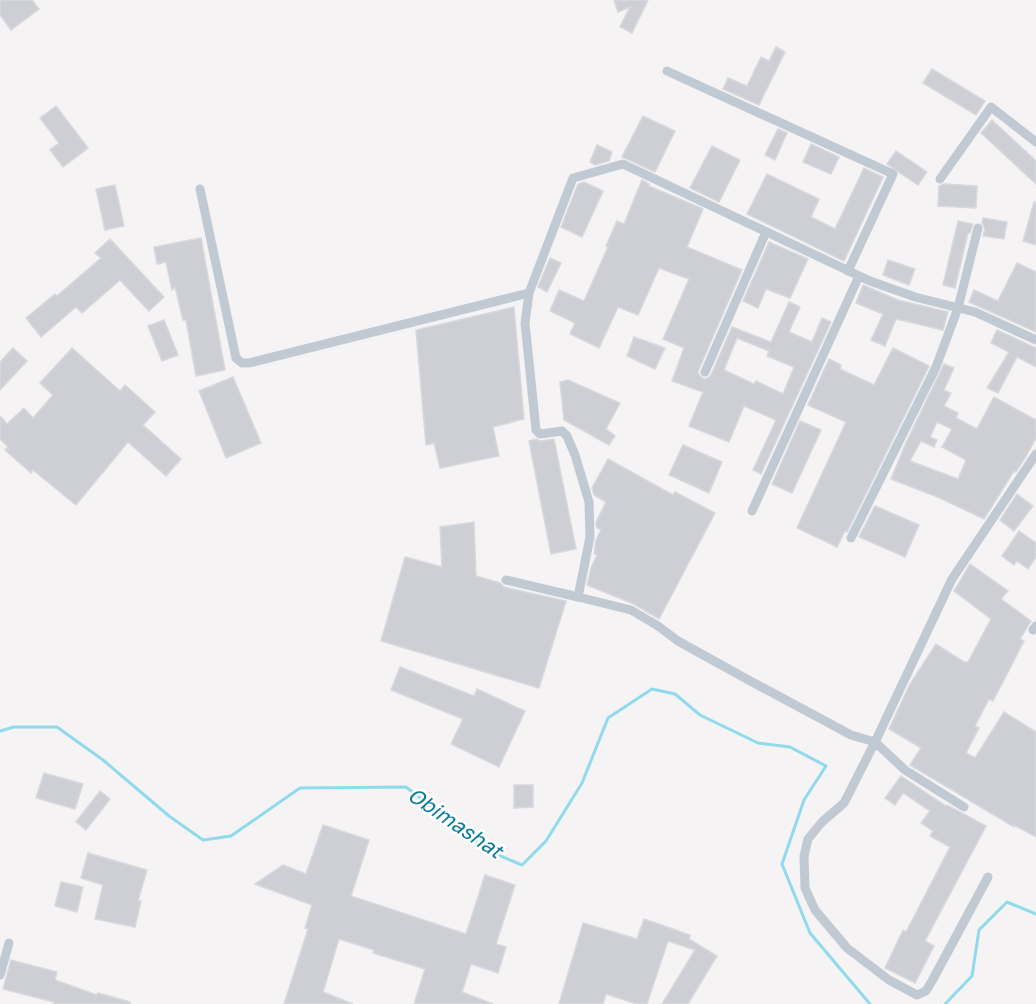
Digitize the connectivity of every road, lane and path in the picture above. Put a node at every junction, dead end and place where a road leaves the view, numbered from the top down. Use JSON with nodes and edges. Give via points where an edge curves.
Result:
{"nodes":[{"id":1,"x":667,"y":71,"type":"dead end"},
{"id":2,"x":1036,"y":142,"type":"edge"},
{"id":3,"x":940,"y":179,"type":"dead end"},
{"id":4,"x":200,"y":189,"type":"dead end"},
{"id":5,"x":978,"y":228,"type":"dead end"},
{"id":6,"x":766,"y":232,"type":"junction"},
{"id":7,"x":848,"y":271,"type":"junction"},
{"id":8,"x":859,"y":276,"type":"junction"},
{"id":9,"x":529,"y":293,"type":"junction"},
{"id":10,"x":958,"y":308,"type":"junction"},
{"id":11,"x":1036,"y":340,"type":"edge"},
{"id":12,"x":705,"y":372,"type":"dead end"},
{"id":13,"x":1036,"y":454,"type":"edge"},
{"id":14,"x":752,"y":511,"type":"dead end"},
{"id":15,"x":851,"y":538,"type":"dead end"},
{"id":16,"x":507,"y":580,"type":"dead end"},
{"id":17,"x":578,"y":597,"type":"junction"},
{"id":18,"x":875,"y":742,"type":"junction"},
{"id":19,"x":964,"y":807,"type":"dead end"},
{"id":20,"x":988,"y":877,"type":"dead end"},
{"id":21,"x":9,"y":943,"type":"dead end"},
{"id":22,"x":0,"y":975,"type":"edge"}],
"edges":[{"from":1,"to":7,"type":"street","via":[[893,174]]},
{"from":2,"to":3,"type":"street","via":[[991,107]]},
{"from":4,"to":9,"type":"street","via":[[236,358],[242,363]]},
{"from":5,"to":10,"type":"street"},
{"from":6,"to":7,"type":"street"},
{"from":6,"to":9,"type":"street","via":[[623,164],[573,178]]},
{"from":6,"to":12,"type":"street"},
{"from":7,"to":8,"type":"street"},
{"from":8,"to":10,"type":"street"},
{"from":8,"to":14,"type":"street"},
{"from":9,"to":17,"type":"street","via":[[525,323],[534,424],[540,434],[562,431],[567,436],[589,502],[590,537]]},
{"from":10,"to":11,"type":"street"},
{"from":10,"to":15,"type":"street","via":[[936,367]]},
{"from":13,"to":18,"type":"street","via":[[952,579]]},
{"from":16,"to":17,"type":"street"},
{"from":17,"to":18,"type":"street","via":[[631,610],[743,677],[851,735]]},
{"from":18,"to":19,"type":"street","via":[[904,770]]},
{"from":18,"to":20,"type":"street","via":[[844,804],[808,839],[805,888],[815,910],[847,948],[917,995],[926,991]]},
{"from":21,"to":22,"type":"street"}]}
